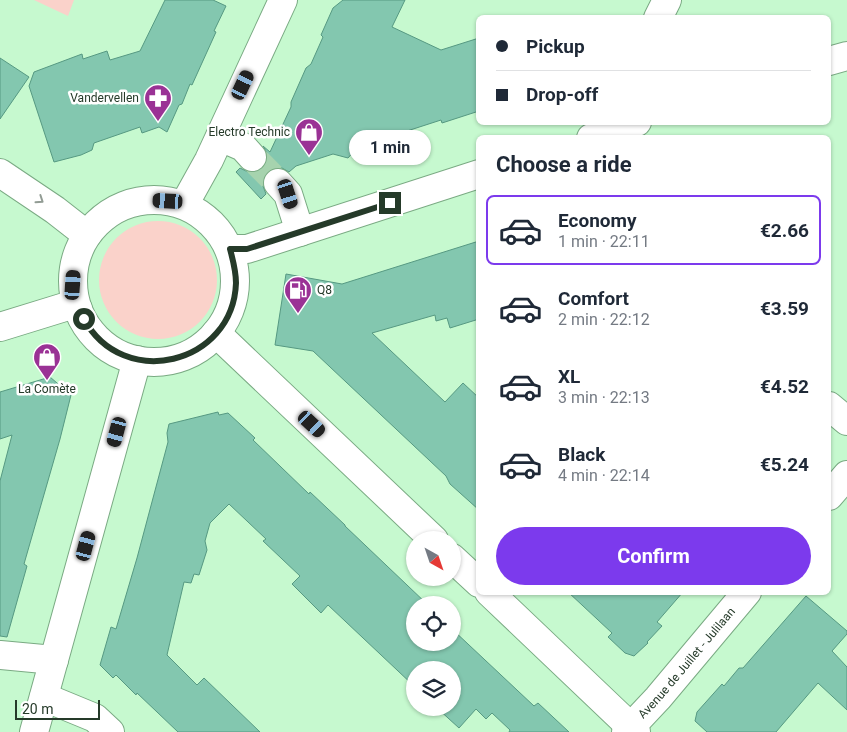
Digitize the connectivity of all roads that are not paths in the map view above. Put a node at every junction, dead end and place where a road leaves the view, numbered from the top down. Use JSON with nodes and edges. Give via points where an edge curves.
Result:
{"nodes":[{"id":1,"x":283,"y":0,"type":"edge"},
{"id":2,"x":667,"y":0,"type":"edge"},
{"id":3,"x":660,"y":15,"type":"edge"},
{"id":4,"x":847,"y":56,"type":"edge"},
{"id":5,"x":831,"y":60,"type":"edge"},
{"id":6,"x":628,"y":125,"type":"edge"},
{"id":7,"x":599,"y":135,"type":"edge"},
{"id":8,"x":220,"y":136,"type":"junction"},
{"id":9,"x":252,"y":157,"type":"tunnel mouth"},
{"id":10,"x":0,"y":172,"type":"edge"},
{"id":11,"x":476,"y":175,"type":"edge"},
{"id":12,"x":278,"y":183,"type":"tunnel mouth"},
{"id":13,"x":184,"y":205,"type":"junction"},
{"id":14,"x":300,"y":232,"type":"junction"},
{"id":15,"x":87,"y":235,"type":"junction"},
{"id":16,"x":230,"y":249,"type":"junction"},
{"id":17,"x":78,"y":309,"type":"junction"},
{"id":18,"x":0,"y":327,"type":"edge"},
{"id":19,"x":216,"y":333,"type":"junction"},
{"id":20,"x":137,"y":360,"type":"junction"},
{"id":21,"x":831,"y":408,"type":"edge"},
{"id":22,"x":847,"y":422,"type":"edge"},
{"id":23,"x":847,"y":475,"type":"edge"},
{"id":24,"x":831,"y":494,"type":"edge"},
{"id":25,"x":425,"y":531,"type":"edge"},
{"id":26,"x":461,"y":566,"type":"edge"},
{"id":27,"x":476,"y":580,"type":"edge"},
{"id":28,"x":492,"y":595,"type":"edge"},
{"id":29,"x":744,"y":595,"type":"edge"},
{"id":30,"x":0,"y":655,"type":"edge"},
{"id":31,"x":54,"y":660,"type":"junction"},
{"id":32,"x":44,"y":697,"type":"junction"},
{"id":33,"x":631,"y":730,"type":"edge"},
{"id":34,"x":34,"y":732,"type":"edge"},
{"id":35,"x":110,"y":732,"type":"edge"}],
"edges":[{"from":1,"to":8,"type":"street"},
{"from":2,"to":3,"type":"street"},
{"from":4,"to":5,"type":"street"},
{"from":6,"to":7,"type":"street"},
{"from":8,"to":9,"type":"street","via":[[243,147]]},
{"from":8,"to":13,"type":"street"},
{"from":10,"to":15,"type":"street","one_way":true},
{"from":11,"to":14,"type":"street"},
{"from":12,"to":14,"type":"street","via":[[288,194]]},
{"from":13,"to":15,"type":"street","via":[[152,200],[133,203],[108,214]]},
{"from":13,"to":16,"type":"street","via":[[205,217]]},
{"from":14,"to":16,"type":"street","via":[[247,249]]},
{"from":15,"to":17,"type":"street","via":[[74,267],[73,285]]},
{"from":16,"to":19,"type":"street","via":[[236,284],[227,317]]},
{"from":17,"to":18,"type":"street","via":[[68,306]]},
{"from":17,"to":20,"type":"street","via":[[89,330],[107,347]]},
{"from":19,"to":20,"type":"street","via":[[195,351],[176,359]]},
{"from":19,"to":25,"type":"street"},
{"from":20,"to":31,"type":"street"},
{"from":21,"to":22,"type":"street"},
{"from":23,"to":24,"type":"street"},
{"from":26,"to":27,"type":"street"},
{"from":28,"to":33,"type":"street"},
{"from":29,"to":33,"type":"street","name":"Avenue de Juillet - Julilaan"},
{"from":30,"to":31,"type":"street"},
{"from":31,"to":32,"type":"street"},
{"from":32,"to":34,"type":"street"},
{"from":32,"to":35,"type":"street","via":[[95,718]]}]}
